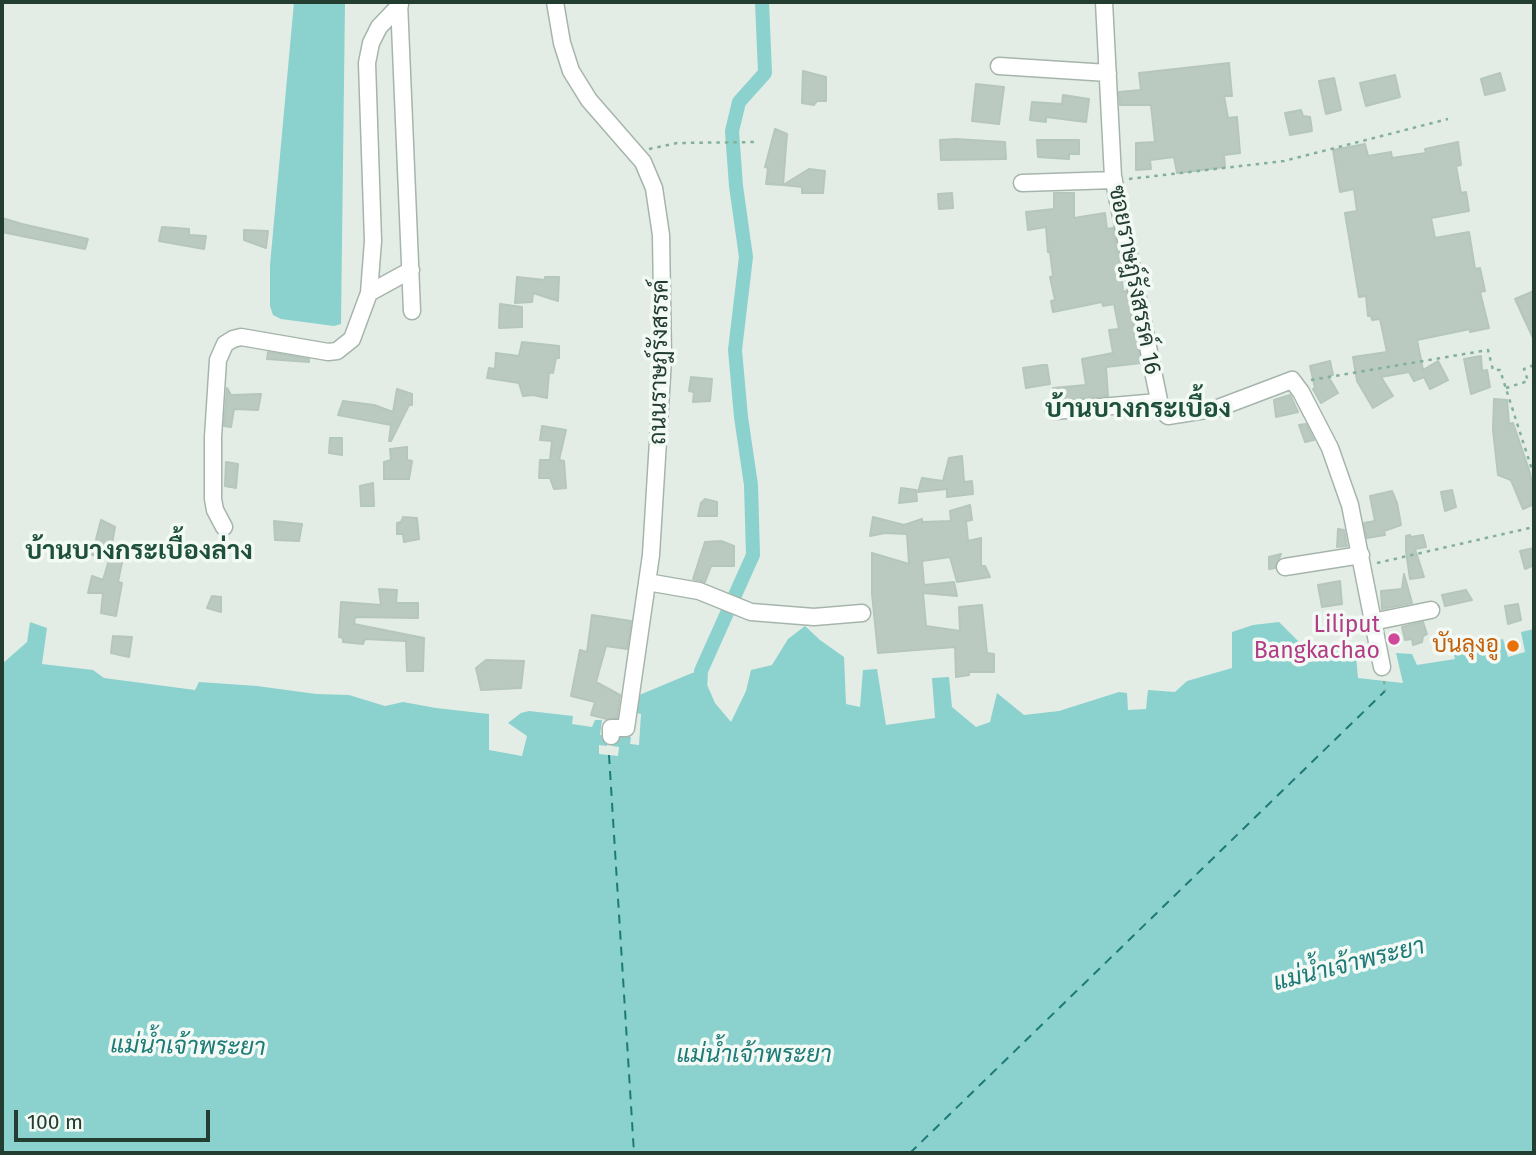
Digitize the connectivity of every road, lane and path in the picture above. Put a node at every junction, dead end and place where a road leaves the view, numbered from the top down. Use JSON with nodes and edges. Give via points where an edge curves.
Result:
{"nodes":[{"id":1,"x":555,"y":2,"type":"edge"},
{"id":2,"x":1104,"y":2,"type":"edge"},
{"id":3,"x":400,"y":4,"type":"edge"},
{"id":4,"x":999,"y":66,"type":"dead end"},
{"id":5,"x":1108,"y":73,"type":"junction"},
{"id":6,"x":1448,"y":118,"type":"dead end"},
{"id":7,"x":758,"y":142,"type":"dead end"},
{"id":8,"x":635,"y":152,"type":"junction"},
{"id":9,"x":1114,"y":178,"type":"junction"},
{"id":10,"x":1022,"y":183,"type":"dead end"},
{"id":11,"x":411,"y":270,"type":"junction"},
{"id":12,"x":369,"y":293,"type":"junction"},
{"id":13,"x":412,"y":311,"type":"dead end"},
{"id":14,"x":1534,"y":365,"type":"edge"},
{"id":15,"x":1292,"y":380,"type":"junction"},
{"id":16,"x":1506,"y":388,"type":"junction"},
{"id":17,"x":1158,"y":402,"type":"junction"},
{"id":18,"x":1054,"y":411,"type":"dead end"},
{"id":19,"x":1534,"y":476,"type":"edge"},
{"id":20,"x":225,"y":527,"type":"dead end"},
{"id":21,"x":1534,"y":527,"type":"edge"},
{"id":22,"x":1361,"y":561,"type":"junction"},
{"id":23,"x":1285,"y":567,"type":"dead end"},
{"id":24,"x":647,"y":582,"type":"junction"},
{"id":25,"x":1431,"y":610,"type":"dead end"},
{"id":26,"x":862,"y":613,"type":"dead end"},
{"id":27,"x":1372,"y":622,"type":"junction"},
{"id":28,"x":1382,"y":667,"type":"dead end"},
{"id":29,"x":611,"y":736,"type":"dead end"}],
"edges":[{"from":1,"to":8,"type":"street","name":"ถนนราษฎ์รังสรรค์","via":[[571,71],[589,100]]},
{"from":2,"to":5,"type":"street","name":"ซอยราษฎ์รังสรรค์ 16"},
{"from":3,"to":11,"type":"street"},
{"from":3,"to":12,"type":"street","via":[[379,27],[367,63],[373,241]]},
{"from":4,"to":5,"type":"street"},
{"from":5,"to":9,"type":"street","name":"ซอยราษฎ์รังสรรค์ 16"},
{"from":6,"to":9,"type":"path","via":[[1284,161]]},
{"from":7,"to":8,"type":"path","via":[[677,143]]},
{"from":8,"to":24,"type":"street","name":"ถนนราษฎ์รังสรรค์","via":[[654,188],[662,236],[663,359]]},
{"from":9,"to":10,"type":"street"},
{"from":9,"to":17,"type":"street","name":"ซอยราษฎ์รังสรรค์ 16"},
{"from":11,"to":12,"type":"street"},
{"from":11,"to":13,"type":"street"},
{"from":12,"to":20,"type":"street","via":[[352,339],[337,351],[241,337],[225,344],[218,360],[213,437],[215,510]]},
{"from":14,"to":16,"type":"path","via":[[1524,369],[1528,381]]},
{"from":15,"to":16,"type":"path","via":[[1319,380],[1488,349],[1493,370],[1500,370]]},
{"from":15,"to":17,"type":"street","name":"ซอยราษฎ์รังสรรค์ 16","via":[[1207,410],[1168,416]]},
{"from":15,"to":22,"type":"street","via":[[1336,462],[1355,522]]},
{"from":16,"to":19,"type":"path"},
{"from":17,"to":18,"type":"street"},
{"from":21,"to":22,"type":"path"},
{"from":22,"to":23,"type":"street"},
{"from":22,"to":27,"type":"street"},
{"from":24,"to":26,"type":"street","via":[[699,591],[751,612],[814,617]]},
{"from":24,"to":29,"type":"street","name":"ถนนราษฎ์รังสรรค์","via":[[626,728],[611,728]]},
{"from":25,"to":27,"type":"street"},
{"from":27,"to":28,"type":"street"}]}
